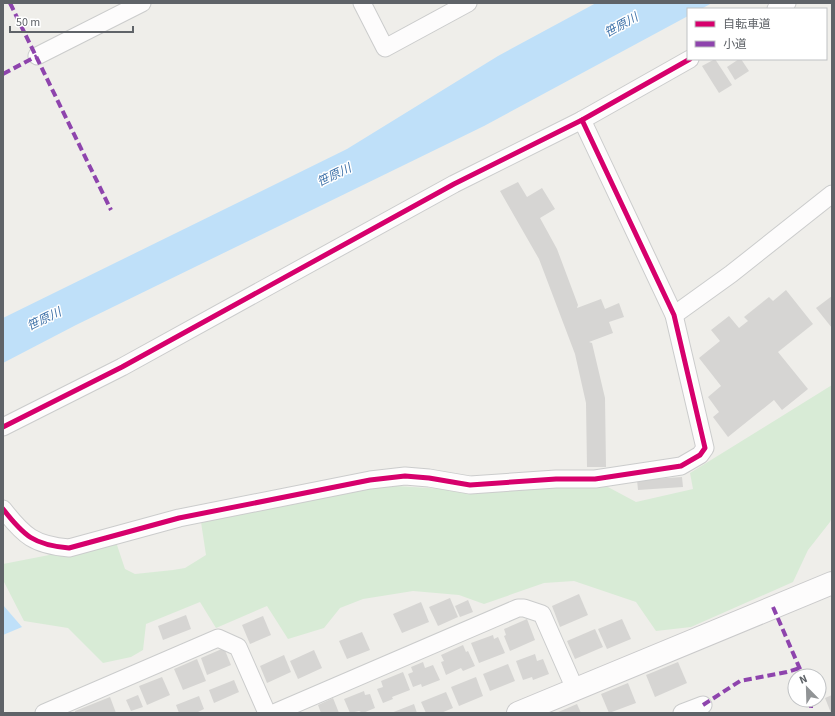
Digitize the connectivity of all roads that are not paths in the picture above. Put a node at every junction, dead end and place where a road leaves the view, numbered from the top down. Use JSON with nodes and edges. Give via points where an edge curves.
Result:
{"nodes":[{"id":1,"x":142,"y":3,"type":"edge"},
{"id":2,"x":362,"y":3,"type":"edge"},
{"id":3,"x":468,"y":3,"type":"edge"},
{"id":4,"x":787,"y":3,"type":"edge"},
{"id":5,"x":778,"y":8,"type":"edge"},
{"id":6,"x":37,"y":56,"type":"dead end"},
{"id":7,"x":688,"y":60,"type":"edge"},
{"id":8,"x":582,"y":120,"type":"junction"},
{"id":9,"x":832,"y":194,"type":"edge"},
{"id":10,"x":674,"y":315,"type":"junction"},
{"id":11,"x":3,"y":427,"type":"edge"},
{"id":12,"x":3,"y":509,"type":"edge"},
{"id":13,"x":832,"y":583,"type":"edge"},
{"id":14,"x":575,"y":689,"type":"junction"},
{"id":15,"x":703,"y":705,"type":"dead end"},
{"id":16,"x":44,"y":713,"type":"edge"},
{"id":17,"x":267,"y":713,"type":"edge"},
{"id":18,"x":274,"y":713,"type":"edge"},
{"id":19,"x":518,"y":713,"type":"edge"},
{"id":20,"x":682,"y":713,"type":"edge"}],
"edges":[{"from":1,"to":6,"type":"street"},
{"from":2,"to":3,"type":"street","via":[[385,48]]},
{"from":4,"to":5,"type":"street"},
{"from":7,"to":8,"type":"street"},
{"from":8,"to":10,"type":"street"},
{"from":8,"to":11,"type":"street","via":[[454,184],[122,367]]},
{"from":9,"to":10,"type":"street","via":[[731,274]]},
{"from":10,"to":12,"type":"street","via":[[705,448],[700,455],[681,466],[595,479],[470,485],[405,476],[370,480],[179,518],[69,548],[35,542]]},
{"from":13,"to":14,"type":"street"},
{"from":14,"to":18,"type":"street","via":[[542,614],[518,608]]},
{"from":14,"to":19,"type":"street"},
{"from":15,"to":20,"type":"street"},
{"from":16,"to":17,"type":"street","via":[[218,638],[238,647]]}]}
